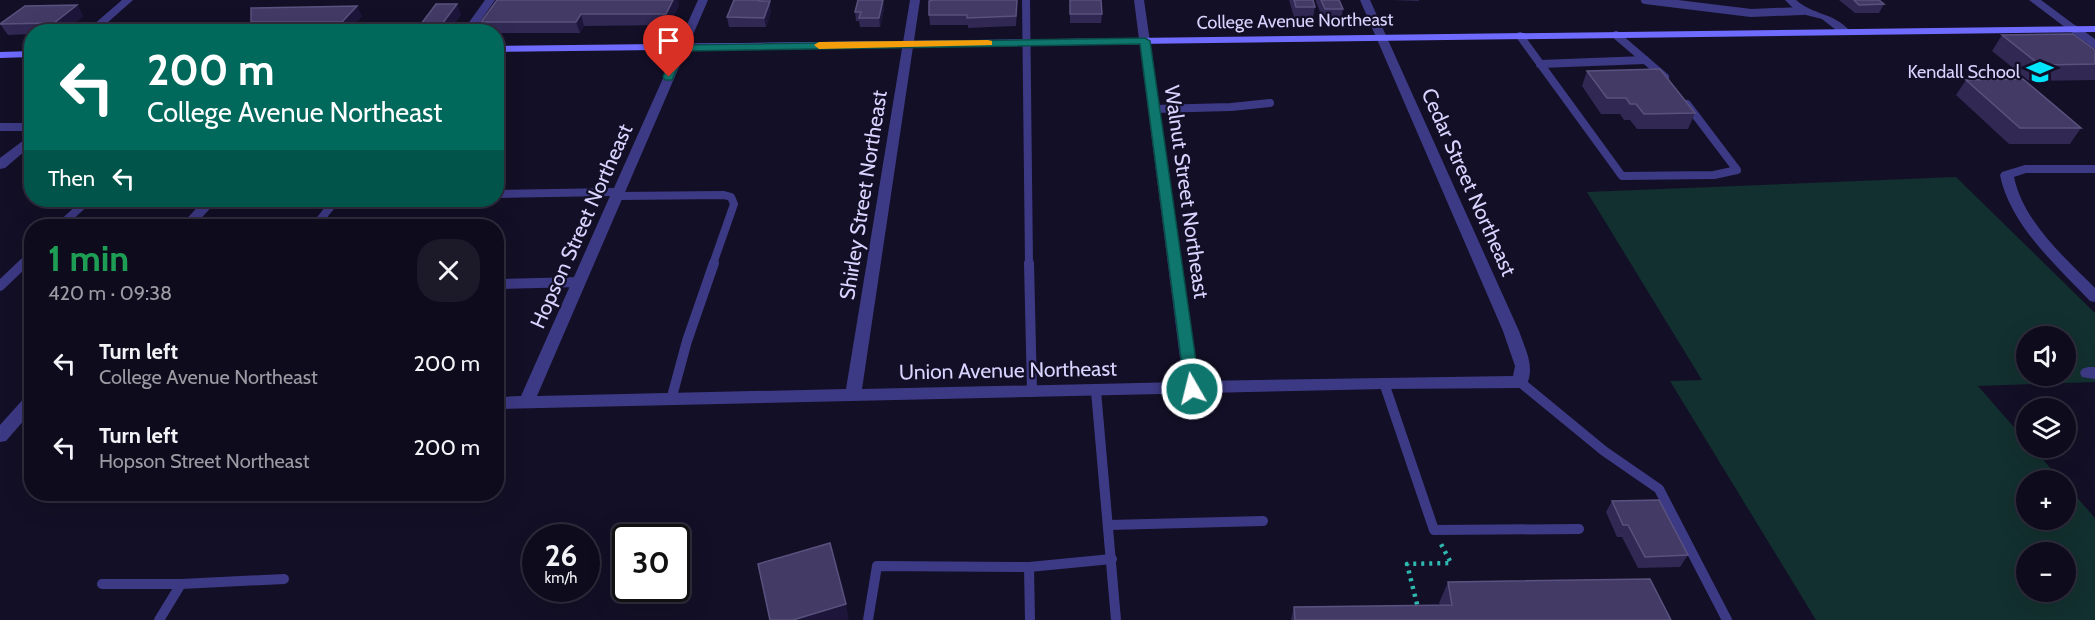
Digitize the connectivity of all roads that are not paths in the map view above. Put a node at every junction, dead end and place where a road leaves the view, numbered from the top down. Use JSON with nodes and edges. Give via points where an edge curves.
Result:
{"nodes":[{"id":1,"x":128,"y":0,"type":"edge"},
{"id":2,"x":490,"y":0,"type":"edge"},
{"id":3,"x":703,"y":0,"type":"edge"},
{"id":4,"x":915,"y":0,"type":"edge"},
{"id":5,"x":1026,"y":0,"type":"edge"},
{"id":6,"x":1139,"y":0,"type":"edge"},
{"id":7,"x":1365,"y":0,"type":"edge"},
{"id":8,"x":1645,"y":0,"type":"edge"},
{"id":9,"x":1790,"y":0,"type":"edge"},
{"id":10,"x":2034,"y":0,"type":"edge"},
{"id":11,"x":1803,"y":11,"type":"junction"},
{"id":12,"x":100,"y":24,"type":"edge"},
{"id":13,"x":473,"y":24,"type":"edge"},
{"id":14,"x":2074,"y":29,"type":"junction"},
{"id":15,"x":2095,"y":29,"type":"edge"},
{"id":16,"x":1845,"y":32,"type":"junction"},
{"id":17,"x":1616,"y":34,"type":"junction"},
{"id":18,"x":1520,"y":36,"type":"junction"},
{"id":19,"x":1382,"y":37,"type":"junction"},
{"id":20,"x":1145,"y":41,"type":"junction"},
{"id":21,"x":1025,"y":42,"type":"junction"},
{"id":22,"x":909,"y":44,"type":"junction"},
{"id":23,"x":2095,"y":44,"type":"edge"},
{"id":24,"x":681,"y":48,"type":"junction"},
{"id":25,"x":504,"y":49,"type":"edge"},
{"id":26,"x":24,"y":54,"type":"edge"},
{"id":27,"x":0,"y":55,"type":"edge"},
{"id":28,"x":1645,"y":60,"type":"junction"},
{"id":29,"x":1540,"y":64,"type":"junction"},
{"id":30,"x":1674,"y":88,"type":"edge"},
{"id":31,"x":1681,"y":97,"type":"edge"},
{"id":32,"x":1270,"y":103,"type":"dead end"},
{"id":33,"x":1154,"y":109,"type":"junction"},
{"id":34,"x":0,"y":127,"type":"edge"},
{"id":35,"x":24,"y":127,"type":"edge"},
{"id":36,"x":24,"y":145,"type":"edge"},
{"id":37,"x":0,"y":165,"type":"edge"},
{"id":38,"x":2095,"y":169,"type":"edge"},
{"id":39,"x":504,"y":194,"type":"edge"},
{"id":40,"x":619,"y":194,"type":"junction"},
{"id":41,"x":80,"y":207,"type":"edge"},
{"id":42,"x":205,"y":207,"type":"edge"},
{"id":43,"x":330,"y":207,"type":"edge"},
{"id":44,"x":68,"y":219,"type":"edge"},
{"id":45,"x":194,"y":219,"type":"edge"},
{"id":46,"x":321,"y":219,"type":"edge"},
{"id":47,"x":24,"y":263,"type":"edge"},
{"id":48,"x":580,"y":282,"type":"junction"},
{"id":49,"x":504,"y":284,"type":"edge"},
{"id":50,"x":0,"y":286,"type":"edge"},
{"id":51,"x":2095,"y":297,"type":"edge"},
{"id":52,"x":1520,"y":382,"type":"junction"},
{"id":53,"x":1384,"y":383,"type":"junction"},
{"id":54,"x":1192,"y":389,"type":"junction"},
{"id":55,"x":1096,"y":391,"type":"junction"},
{"id":56,"x":1032,"y":392,"type":"junction"},
{"id":57,"x":853,"y":396,"type":"junction"},
{"id":58,"x":671,"y":400,"type":"junction"},
{"id":59,"x":504,"y":403,"type":"edge"},
{"id":60,"x":526,"y":403,"type":"junction"},
{"id":61,"x":0,"y":413,"type":"edge"},
{"id":62,"x":24,"y":413,"type":"edge"},
{"id":63,"x":24,"y":415,"type":"edge"},
{"id":64,"x":0,"y":436,"type":"edge"},
{"id":65,"x":1263,"y":521,"type":"dead end"},
{"id":66,"x":1109,"y":525,"type":"junction"},
{"id":67,"x":1579,"y":529,"type":"dead end"},
{"id":68,"x":1112,"y":559,"type":"junction"},
{"id":69,"x":1029,"y":567,"type":"junction"},
{"id":70,"x":284,"y":579,"type":"dead end"},
{"id":71,"x":102,"y":584,"type":"dead end"},
{"id":72,"x":181,"y":584,"type":"junction"},
{"id":73,"x":159,"y":620,"type":"edge"},
{"id":74,"x":868,"y":620,"type":"edge"},
{"id":75,"x":1030,"y":620,"type":"edge"},
{"id":76,"x":1116,"y":620,"type":"edge"},
{"id":77,"x":1727,"y":620,"type":"edge"}],
"edges":[{"from":1,"to":12,"type":"street"},
{"from":2,"to":13,"type":"street"},
{"from":3,"to":24,"type":"street","name":"Hopson Street Northeast"},
{"from":4,"to":22,"type":"street","name":"Shirley Street Northeast"},
{"from":5,"to":21,"type":"lane"},
{"from":6,"to":20,"type":"street","name":"Walnut Street Northeast"},
{"from":7,"to":19,"type":"street","name":"Cedar Street Northeast"},
{"from":8,"to":11,"type":"lane","via":[[1751,13]]},
{"from":9,"to":11,"type":"street"},
{"from":10,"to":14,"type":"street"},
{"from":11,"to":16,"type":"street","via":[[1826,17]]},
{"from":14,"to":15,"type":"main road","name":"College Avenue Northeast"},
{"from":14,"to":16,"type":"main road","name":"College Avenue Northeast"},
{"from":14,"to":23,"type":"lane"},
{"from":16,"to":17,"type":"main road","name":"College Avenue Northeast"},
{"from":17,"to":18,"type":"main road","name":"College Avenue Northeast"},
{"from":17,"to":28,"type":"lane"},
{"from":18,"to":19,"type":"main road","name":"College Avenue Northeast"},
{"from":18,"to":29,"type":"lane"},
{"from":19,"to":20,"type":"main road","name":"College Avenue Northeast"},
{"from":19,"to":52,"type":"street","name":"Cedar Street Northeast","via":[[1511,331],[1523,366]]},
{"from":20,"to":21,"type":"main road","name":"College Avenue Northeast"},
{"from":20,"to":33,"type":"street","name":"Walnut Street Northeast"},
{"from":21,"to":22,"type":"main road","name":"College Avenue Northeast"},
{"from":21,"to":56,"type":"lane"},
{"from":22,"to":24,"type":"main road","name":"College Avenue Northeast"},
{"from":22,"to":57,"type":"street","name":"Shirley Street Northeast"},
{"from":24,"to":25,"type":"main road","name":"College Avenue Northeast"},
{"from":24,"to":40,"type":"street","name":"Hopson Street Northeast"},
{"from":26,"to":27,"type":"main road"},
{"from":28,"to":29,"type":"lane"},
{"from":28,"to":30,"type":"lane"},
{"from":29,"to":31,"type":"lane","via":[[1622,176],[1714,175],[1737,170]]},
{"from":32,"to":33,"type":"lane"},
{"from":33,"to":54,"type":"street","name":"Walnut Street Northeast"},
{"from":34,"to":35,"type":"lane"},
{"from":36,"to":37,"type":"street"},
{"from":38,"to":51,"type":"street","via":[[2025,169],[2007,175],[2017,205],[2046,246]]},
{"from":39,"to":40,"type":"street"},
{"from":40,"to":48,"type":"street","name":"Hopson Street Northeast"},
{"from":40,"to":58,"type":"lane","via":[[724,195],[731,197],[734,204]]},
{"from":41,"to":44,"type":"lane"},
{"from":42,"to":45,"type":"street"},
{"from":43,"to":46,"type":"lane"},
{"from":47,"to":50,"type":"lane"},
{"from":48,"to":49,"type":"lane"},
{"from":48,"to":60,"type":"street","name":"Hopson Street Northeast"},
{"from":52,"to":53,"type":"street","name":"Union Avenue Northeast"},
{"from":52,"to":77,"type":"lane","via":[[1604,451],[1659,489]]},
{"from":53,"to":54,"type":"street","name":"Union Avenue Northeast"},
{"from":53,"to":67,"type":"lane","via":[[1434,530]]},
{"from":54,"to":55,"type":"street","name":"Union Avenue Northeast"},
{"from":55,"to":56,"type":"street","name":"Union Avenue Northeast"},
{"from":55,"to":66,"type":"lane"},
{"from":56,"to":57,"type":"street","name":"Union Avenue Northeast"},
{"from":57,"to":58,"type":"street","name":"Union Avenue Northeast"},
{"from":58,"to":60,"type":"street","name":"Union Avenue Northeast"},
{"from":59,"to":60,"type":"street","name":"Union Avenue Northeast"},
{"from":61,"to":62,"type":"street"},
{"from":63,"to":64,"type":"street"},
{"from":65,"to":66,"type":"lane"},
{"from":66,"to":68,"type":"lane"},
{"from":68,"to":69,"type":"lane"},
{"from":68,"to":76,"type":"lane"},
{"from":69,"to":74,"type":"lane","via":[[877,566]]},
{"from":69,"to":75,"type":"lane"},
{"from":70,"to":72,"type":"lane"},
{"from":71,"to":72,"type":"lane"},
{"from":72,"to":73,"type":"lane"}]}
